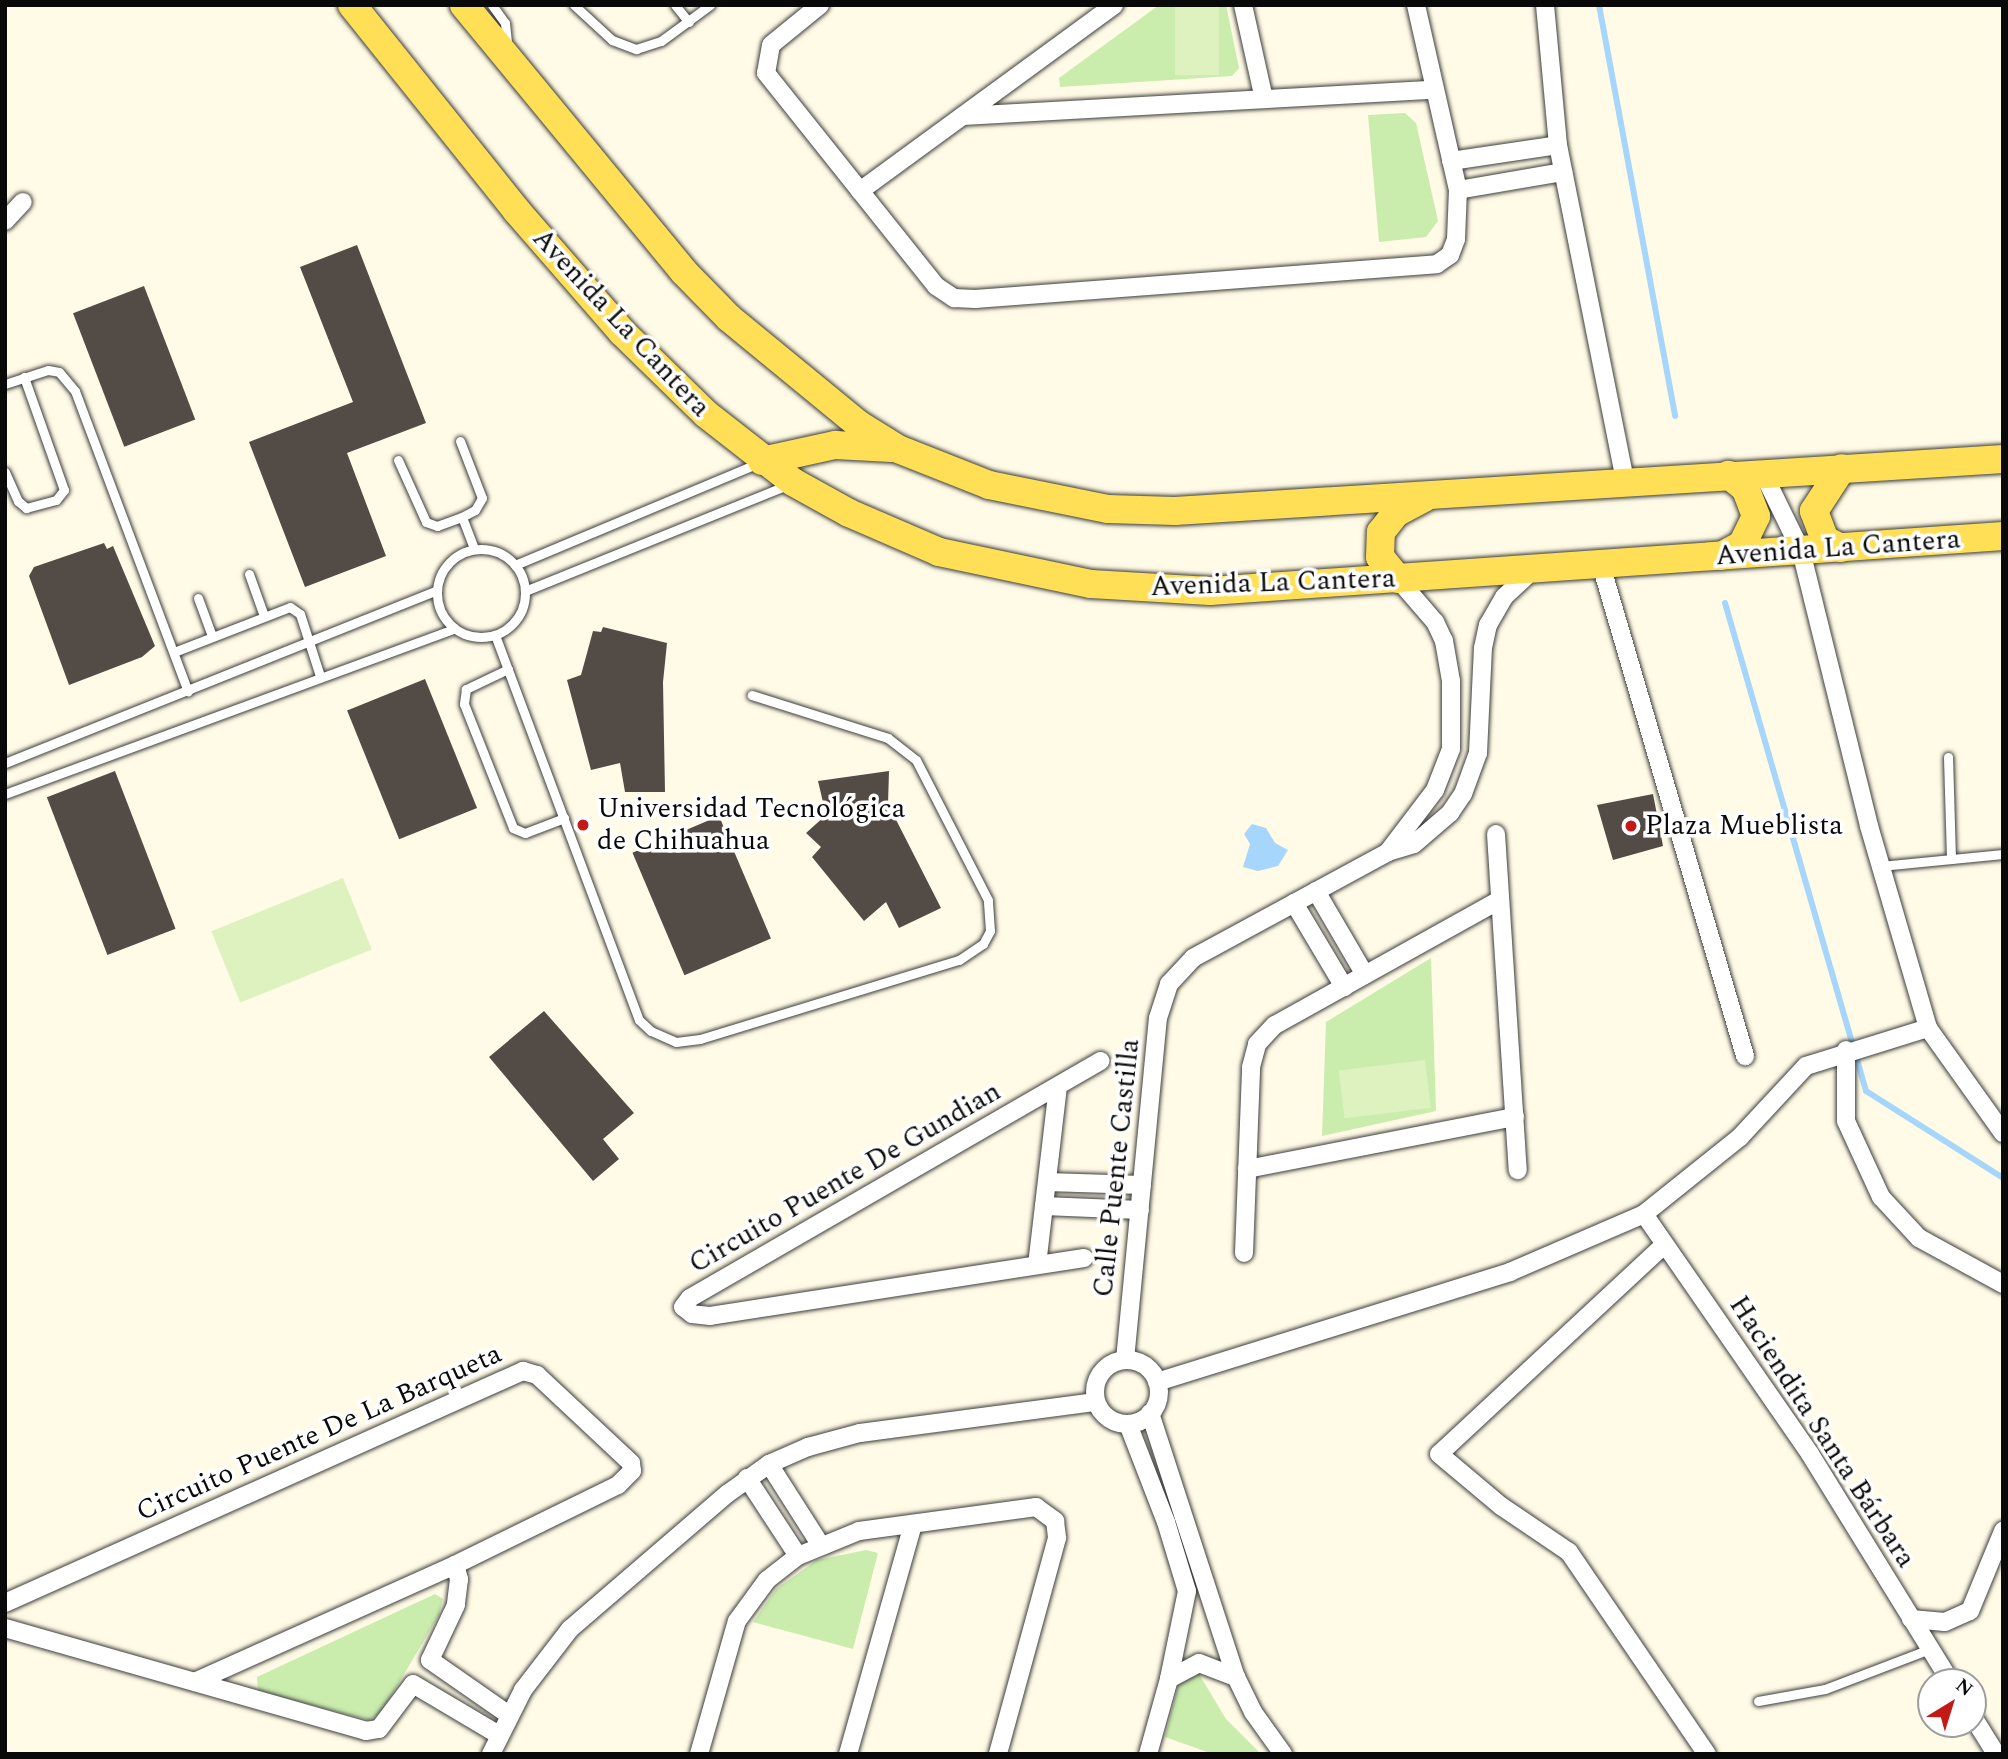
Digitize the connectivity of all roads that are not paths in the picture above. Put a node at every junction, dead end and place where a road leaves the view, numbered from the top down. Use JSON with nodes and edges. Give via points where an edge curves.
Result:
{"nodes":[{"id":1,"x":352,"y":5,"type":"edge"},
{"id":2,"x":464,"y":5,"type":"edge"},
{"id":3,"x":492,"y":5,"type":"edge"},
{"id":4,"x":574,"y":5,"type":"edge"},
{"id":5,"x":675,"y":5,"type":"edge"},
{"id":6,"x":710,"y":5,"type":"edge"},
{"id":7,"x":820,"y":5,"type":"edge"},
{"id":8,"x":1114,"y":5,"type":"edge"},
{"id":9,"x":1243,"y":5,"type":"edge"},
{"id":10,"x":1416,"y":5,"type":"edge"},
{"id":11,"x":1545,"y":5,"type":"edge"},
{"id":12,"x":689,"y":22,"type":"junction"},
{"id":13,"x":508,"y":59,"type":"junction"},
{"id":14,"x":1433,"y":90,"type":"junction"},
{"id":15,"x":1264,"y":99,"type":"junction"},
{"id":16,"x":963,"y":116,"type":"junction"},
{"id":17,"x":1558,"y":145,"type":"junction"},
{"id":18,"x":1451,"y":161,"type":"junction"},
{"id":19,"x":1563,"y":172,"type":"junction"},
{"id":20,"x":1458,"y":190,"type":"junction"},
{"id":21,"x":860,"y":191,"type":"junction"},
{"id":22,"x":23,"y":202,"type":"dead end"},
{"id":23,"x":5,"y":221,"type":"edge"},
{"id":24,"x":23,"y":377,"type":"junction"},
{"id":25,"x":5,"y":384,"type":"edge"},
{"id":26,"x":460,"y":442,"type":"dead end"},
{"id":27,"x":898,"y":449,"type":"junction"},
{"id":28,"x":2003,"y":458,"type":"edge"},
{"id":29,"x":398,"y":460,"type":"dead end"},
{"id":30,"x":762,"y":461,"type":"junction"},
{"id":31,"x":1842,"y":468,"type":"junction"},
{"id":32,"x":5,"y":472,"type":"edge"},
{"id":33,"x":1763,"y":473,"type":"junction"},
{"id":34,"x":1729,"y":475,"type":"junction"},
{"id":35,"x":1625,"y":481,"type":"junction"},
{"id":36,"x":793,"y":482,"type":"junction"},
{"id":37,"x":1433,"y":493,"type":"junction"},
{"id":38,"x":462,"y":517,"type":"junction"},
{"id":39,"x":2003,"y":537,"type":"edge"},
{"id":40,"x":474,"y":548,"type":"junction"},
{"id":41,"x":1841,"y":548,"type":"junction"},
{"id":42,"x":1801,"y":551,"type":"junction"},
{"id":43,"x":1721,"y":556,"type":"junction"},
{"id":44,"x":515,"y":565,"type":"junction"},
{"id":45,"x":1601,"y":565,"type":"junction"},
{"id":46,"x":1533,"y":570,"type":"junction"},
{"id":47,"x":249,"y":574,"type":"dead end"},
{"id":48,"x":1398,"y":579,"type":"junction"},
{"id":49,"x":436,"y":591,"type":"junction"},
{"id":50,"x":525,"y":591,"type":"junction"},
{"id":51,"x":198,"y":598,"type":"dead end"},
{"id":52,"x":264,"y":616,"type":"junction"},
{"id":53,"x":454,"y":629,"type":"junction"},
{"id":54,"x":495,"y":635,"type":"junction"},
{"id":55,"x":212,"y":636,"type":"junction"},
{"id":56,"x":309,"y":644,"type":"junction"},
{"id":57,"x":174,"y":652,"type":"junction"},
{"id":58,"x":508,"y":669,"type":"junction"},
{"id":59,"x":320,"y":676,"type":"junction"},
{"id":60,"x":1480,"y":679,"type":"junction"},
{"id":61,"x":1451,"y":681,"type":"junction"},
{"id":62,"x":188,"y":691,"type":"junction"},
{"id":63,"x":752,"y":695,"type":"dead end"},
{"id":64,"x":1948,"y":757,"type":"dead end"},
{"id":65,"x":5,"y":763,"type":"edge"},
{"id":66,"x":5,"y":794,"type":"edge"},
{"id":67,"x":564,"y":818,"type":"junction"},
{"id":68,"x":1496,"y":834,"type":"dead end"},
{"id":69,"x":1388,"y":852,"type":"junction"},
{"id":70,"x":2003,"y":854,"type":"edge"},
{"id":71,"x":1951,"y":859,"type":"junction"},
{"id":72,"x":1880,"y":866,"type":"junction"},
{"id":73,"x":1317,"y":891,"type":"junction"},
{"id":74,"x":1500,"y":900,"type":"junction"},
{"id":75,"x":1294,"y":903,"type":"junction"},
{"id":76,"x":1365,"y":975,"type":"junction"},
{"id":77,"x":1344,"y":988,"type":"junction"},
{"id":78,"x":1928,"y":1028,"type":"junction"},
{"id":79,"x":1846,"y":1050,"type":"junction"},
{"id":80,"x":1745,"y":1056,"type":"dead end"},
{"id":81,"x":1101,"y":1061,"type":"dead end"},
{"id":82,"x":1058,"y":1086,"type":"junction"},
{"id":83,"x":1515,"y":1117,"type":"junction"},
{"id":84,"x":2003,"y":1133,"type":"edge"},
{"id":85,"x":1247,"y":1169,"type":"junction"},
{"id":86,"x":1518,"y":1170,"type":"dead end"},
{"id":87,"x":1047,"y":1182,"type":"junction"},
{"id":88,"x":1142,"y":1185,"type":"junction"},
{"id":89,"x":1044,"y":1206,"type":"junction"},
{"id":90,"x":1140,"y":1210,"type":"junction"},
{"id":91,"x":1644,"y":1214,"type":"junction"},
{"id":92,"x":1664,"y":1245,"type":"junction"},
{"id":93,"x":1244,"y":1253,"type":"dead end"},
{"id":94,"x":1084,"y":1258,"type":"dead end"},
{"id":95,"x":1037,"y":1265,"type":"junction"},
{"id":96,"x":2003,"y":1284,"type":"edge"},
{"id":97,"x":1125,"y":1360,"type":"junction"},
{"id":98,"x":1157,"y":1382,"type":"junction"},
{"id":99,"x":1096,"y":1402,"type":"junction"},
{"id":100,"x":1150,"y":1413,"type":"junction"},
{"id":101,"x":1128,"y":1424,"type":"junction"},
{"id":102,"x":769,"y":1464,"type":"junction"},
{"id":103,"x":747,"y":1478,"type":"junction"},
{"id":104,"x":1185,"y":1516,"type":"junction"},
{"id":105,"x":1166,"y":1522,"type":"junction"},
{"id":106,"x":913,"y":1524,"type":"junction"},
{"id":107,"x":2003,"y":1531,"type":"edge"},
{"id":108,"x":820,"y":1544,"type":"junction"},
{"id":109,"x":798,"y":1556,"type":"junction"},
{"id":110,"x":455,"y":1566,"type":"junction"},
{"id":111,"x":5,"y":1602,"type":"edge"},
{"id":112,"x":1912,"y":1619,"type":"junction"},
{"id":113,"x":5,"y":1628,"type":"edge"},
{"id":114,"x":1930,"y":1649,"type":"junction"},
{"id":115,"x":1942,"y":1668,"type":"edge"},
{"id":116,"x":1236,"y":1677,"type":"junction"},
{"id":117,"x":1170,"y":1679,"type":"junction"},
{"id":118,"x":195,"y":1682,"type":"junction"},
{"id":119,"x":1758,"y":1701,"type":"dead end"},
{"id":120,"x":509,"y":1715,"type":"junction"},
{"id":121,"x":499,"y":1735,"type":"junction"},
{"id":122,"x":1986,"y":1738,"type":"edge"},
{"id":123,"x":491,"y":1754,"type":"edge"},
{"id":124,"x":699,"y":1754,"type":"edge"},
{"id":125,"x":848,"y":1754,"type":"edge"},
{"id":126,"x":998,"y":1754,"type":"edge"},
{"id":127,"x":1148,"y":1754,"type":"edge"},
{"id":128,"x":1283,"y":1754,"type":"edge"},
{"id":129,"x":1707,"y":1754,"type":"edge"},
{"id":130,"x":1996,"y":1754,"type":"edge"}],
"edges":[{"from":1,"to":30,"type":"main road","name":"Avenida La Cantera","via":[[516,210],[622,332],[697,406]]},
{"from":2,"to":13,"type":"main road"},
{"from":3,"to":13,"type":"lane","via":[[505,23]]},
{"from":4,"to":12,"type":"lane","via":[[612,40],[636,49],[654,45]]},
{"from":5,"to":12,"type":"lane"},
{"from":6,"to":12,"type":"lane"},
{"from":7,"to":21,"type":"street","via":[[771,45],[766,73]]},
{"from":8,"to":16,"type":"street"},
{"from":9,"to":15,"type":"street"},
{"from":10,"to":14,"type":"street"},
{"from":11,"to":17,"type":"street"},
{"from":13,"to":27,"type":"main road","via":[[684,272],[729,318],[848,416]]},
{"from":14,"to":15,"type":"street"},
{"from":14,"to":18,"type":"street"},
{"from":15,"to":16,"type":"street"},
{"from":16,"to":21,"type":"street"},
{"from":17,"to":18,"type":"street"},
{"from":17,"to":19,"type":"street"},
{"from":18,"to":20,"type":"street"},
{"from":19,"to":20,"type":"street"},
{"from":19,"to":35,"type":"street"},
{"from":20,"to":21,"type":"street","via":[[1456,239],[1450,255],[1437,264],[975,299],[954,298],[936,286]]},
{"from":22,"to":23,"type":"street"},
{"from":24,"to":25,"type":"lane"},
{"from":24,"to":32,"type":"lane","via":[[64,491],[56,500],[26,508]]},
{"from":24,"to":57,"type":"lane","via":[[47,370],[59,373],[75,391]]},
{"from":26,"to":38,"type":"lane","via":[[482,498],[475,510]]},
{"from":27,"to":30,"type":"main road","via":[[835,444]]},
{"from":27,"to":37,"type":"main road","via":[[989,485],[1108,509],[1175,511]]},
{"from":28,"to":31,"type":"main road"},
{"from":29,"to":38,"type":"lane","via":[[426,522],[437,526]]},
{"from":30,"to":36,"type":"main road","name":"Avenida La Cantera"},
{"from":30,"to":44,"type":"lane"},
{"from":31,"to":33,"type":"main road"},
{"from":31,"to":41,"type":"main road","via":[[1814,511],[1825,540]]},
{"from":33,"to":34,"type":"main road"},
{"from":33,"to":42,"type":"street"},
{"from":34,"to":35,"type":"main road"},
{"from":34,"to":43,"type":"main road","via":[[1745,488],[1756,516],[1742,545]]},
{"from":35,"to":37,"type":"main road"},
{"from":36,"to":48,"type":"main road","name":"Avenida La Cantera","via":[[849,513],[939,552],[1038,576],[1146,589],[1210,591]]},
{"from":36,"to":50,"type":"lane"},
{"from":37,"to":48,"type":"main road","via":[[1396,513],[1381,532],[1380,557]]},
{"from":38,"to":40,"type":"lane"},
{"from":39,"to":41,"type":"main road","name":"Avenida La Cantera"},
{"from":40,"to":44,"type":"lane","via":[[496,552]]},
{"from":40,"to":49,"type":"lane","via":[[447,563]]},
{"from":41,"to":42,"type":"main road","name":"Avenida La Cantera"},
{"from":42,"to":43,"type":"main road","name":"Avenida La Cantera"},
{"from":42,"to":72,"type":"street"},
{"from":43,"to":45,"type":"main road","name":"Avenida La Cantera"},
{"from":44,"to":50,"type":"lane"},
{"from":45,"to":46,"type":"main road","name":"Avenida La Cantera"},
{"from":45,"to":80,"type":"street"},
{"from":46,"to":48,"type":"main road","name":"Avenida La Cantera"},
{"from":46,"to":60,"type":"street","via":[[1504,597],[1488,625]]},
{"from":47,"to":52,"type":"lane"},
{"from":48,"to":61,"type":"street","via":[[1435,622],[1444,641]]},
{"from":49,"to":53,"type":"lane","via":[[438,606]]},
{"from":49,"to":56,"type":"lane"},
{"from":50,"to":54,"type":"lane","via":[[518,618]]},
{"from":51,"to":55,"type":"lane"},
{"from":52,"to":55,"type":"lane"},
{"from":52,"to":56,"type":"lane","via":[[294,608]]},
{"from":53,"to":54,"type":"lane","via":[[467,636]]},
{"from":53,"to":59,"type":"lane"},
{"from":54,"to":58,"type":"lane"},
{"from":55,"to":57,"type":"lane"},
{"from":56,"to":59,"type":"lane"},
{"from":56,"to":62,"type":"lane"},
{"from":57,"to":62,"type":"lane"},
{"from":58,"to":67,"type":"lane"},
{"from":58,"to":67,"type":"lane","via":[[467,689],[464,704],[513,828],[524,833]]},
{"from":59,"to":66,"type":"lane"},
{"from":60,"to":61,"type":"street"},
{"from":60,"to":69,"type":"street","via":[[1478,753],[1463,794],[1433,831],[1415,844]]},
{"from":61,"to":69,"type":"street","via":[[1451,750],[1423,807]]},
{"from":62,"to":65,"type":"lane"},
{"from":63,"to":67,"type":"lane","via":[[888,738],[916,760],[988,900],[992,917],[983,944],[959,960],[699,1039],[662,1038],[639,1020]]},
{"from":64,"to":71,"type":"lane"},
{"from":68,"to":74,"type":"street"},
{"from":69,"to":73,"type":"street"},
{"from":70,"to":71,"type":"lane"},
{"from":71,"to":72,"type":"lane"},
{"from":72,"to":78,"type":"street"},
{"from":73,"to":75,"type":"street"},
{"from":73,"to":76,"type":"street"},
{"from":74,"to":76,"type":"street"},
{"from":74,"to":83,"type":"street"},
{"from":75,"to":77,"type":"street"},
{"from":75,"to":88,"type":"street","name":"Calle Puente Castilla","via":[[1193,958],[1169,984],[1158,1018]]},
{"from":76,"to":77,"type":"street"},
{"from":77,"to":85,"type":"street","via":[[1276,1025],[1257,1044],[1251,1067]]},
{"from":78,"to":79,"type":"street"},
{"from":78,"to":84,"type":"street"},
{"from":79,"to":91,"type":"street","via":[[1806,1066],[1740,1137]]},
{"from":79,"to":96,"type":"street","via":[[1846,1121],[1881,1197],[1919,1238]]},
{"from":81,"to":82,"type":"street","name":"Circuito Puente De Gundian"},
{"from":82,"to":87,"type":"street"},
{"from":82,"to":95,"type":"street","name":"Circuito Puente De Gundian","via":[[690,1298],[683,1307],[692,1314],[710,1316]]},
{"from":83,"to":85,"type":"street"},
{"from":83,"to":86,"type":"street"},
{"from":85,"to":93,"type":"street"},
{"from":87,"to":88,"type":"street"},
{"from":87,"to":89,"type":"street"},
{"from":88,"to":90,"type":"street","name":"Calle Puente Castilla"},
{"from":89,"to":90,"type":"street"},
{"from":89,"to":95,"type":"street"},
{"from":90,"to":97,"type":"street","name":"Calle Puente Castilla"},
{"from":91,"to":92,"type":"street","name":"Haciendita Santa Bárbara"},
{"from":91,"to":98,"type":"street","via":[[1510,1272]]},
{"from":92,"to":112,"type":"street","name":"Haciendita Santa Bárbara","via":[[1810,1454]]},
{"from":92,"to":129,"type":"street","via":[[1439,1454],[1501,1506],[1569,1552]]},
{"from":94,"to":95,"type":"street","name":"Circuito Puente De Gundian"},
{"from":97,"to":98,"type":"street","via":[[1141,1363]]},
{"from":97,"to":99,"type":"street","via":[[1102,1370],[1095,1385]]},
{"from":98,"to":100,"type":"street","via":[[1158,1399]]},
{"from":99,"to":101,"type":"street","via":[[1105,1416]]},
{"from":99,"to":102,"type":"street","via":[[860,1433],[808,1447]]},
{"from":100,"to":101,"type":"street"},
{"from":100,"to":104,"type":"street"},
{"from":101,"to":105,"type":"street"},
{"from":102,"to":103,"type":"street"},
{"from":102,"to":108,"type":"street"},
{"from":103,"to":109,"type":"street"},
{"from":103,"to":120,"type":"street","via":[[570,1629],[537,1669]]},
{"from":104,"to":105,"type":"street"},
{"from":104,"to":116,"type":"street"},
{"from":105,"to":117,"type":"street","via":[[1185,1579],[1187,1604]]},
{"from":106,"to":108,"type":"street","via":[[859,1531]]},
{"from":106,"to":125,"type":"street"},
{"from":106,"to":126,"type":"street","via":[[1036,1507],[1055,1521],[1057,1538]]},
{"from":107,"to":112,"type":"street","via":[[1970,1611],[1945,1622]]},
{"from":108,"to":109,"type":"street"},
{"from":109,"to":124,"type":"street","via":[[761,1587],[737,1621]]},
{"from":110,"to":111,"type":"street","name":"Circuito Puente De La Barqueta","via":[[618,1485],[632,1471],[625,1456],[530,1371]]},
{"from":110,"to":118,"type":"street","name":"Circuito Puente De La Barqueta"},
{"from":110,"to":120,"type":"street","via":[[456,1605],[430,1660]]},
{"from":112,"to":114,"type":"street","name":"Haciendita Santa Bárbara"},
{"from":113,"to":118,"type":"street"},
{"from":114,"to":115,"type":"street","name":"Haciendita Santa Bárbara"},
{"from":114,"to":119,"type":"lane","via":[[1825,1689]]},
{"from":116,"to":117,"type":"street","via":[[1199,1663]]},
{"from":116,"to":128,"type":"street","via":[[1258,1720]]},
{"from":117,"to":127,"type":"street"},
{"from":118,"to":121,"type":"street","via":[[374,1731],[413,1684]]},
{"from":120,"to":121,"type":"street"},
{"from":121,"to":123,"type":"street"},
{"from":122,"to":130,"type":"street"}]}
